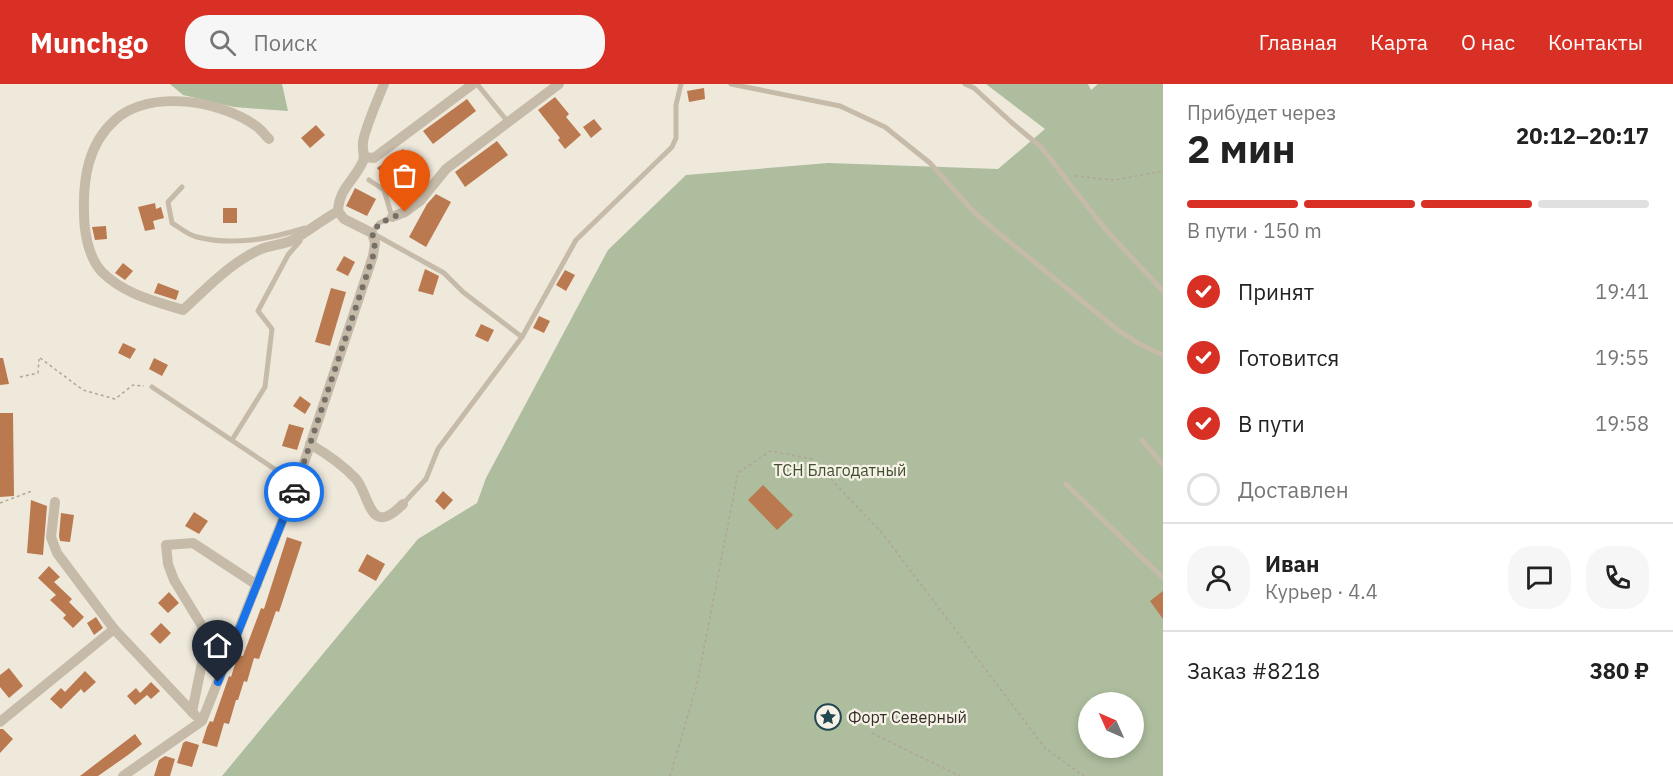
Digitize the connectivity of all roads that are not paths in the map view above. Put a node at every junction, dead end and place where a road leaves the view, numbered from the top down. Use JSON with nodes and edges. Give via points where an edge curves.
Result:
{"nodes":[{"id":1,"x":384,"y":84,"type":"edge"},
{"id":2,"x":475,"y":84,"type":"edge"},
{"id":3,"x":559,"y":84,"type":"edge"},
{"id":4,"x":681,"y":84,"type":"edge"},
{"id":5,"x":731,"y":84,"type":"edge"},
{"id":6,"x":965,"y":84,"type":"edge"},
{"id":7,"x":508,"y":122,"type":"junction"},
{"id":8,"x":269,"y":139,"type":"dead end"},
{"id":9,"x":364,"y":157,"type":"junction"},
{"id":10,"x":369,"y":180,"type":"dead end"},
{"id":11,"x":182,"y":187,"type":"dead end"},
{"id":12,"x":338,"y":211,"type":"junction"},
{"id":13,"x":392,"y":217,"type":"junction"},
{"id":14,"x":312,"y":225,"type":"junction"},
{"id":15,"x":372,"y":233,"type":"junction"},
{"id":16,"x":1163,"y":291,"type":"edge"},
{"id":17,"x":522,"y":338,"type":"junction"},
{"id":18,"x":1163,"y":355,"type":"edge"},
{"id":19,"x":152,"y":387,"type":"road end"},
{"id":20,"x":232,"y":440,"type":"junction"},
{"id":21,"x":1142,"y":440,"type":"dead end"},
{"id":22,"x":310,"y":444,"type":"junction"},
{"id":23,"x":1163,"y":465,"type":"edge"},
{"id":24,"x":297,"y":484,"type":"junction"},
{"id":25,"x":1066,"y":484,"type":"dead end"},
{"id":26,"x":55,"y":502,"type":"dead end"},
{"id":27,"x":403,"y":504,"type":"joint"},
{"id":28,"x":1163,"y":578,"type":"edge"},
{"id":29,"x":257,"y":585,"type":"junction"},
{"id":30,"x":114,"y":629,"type":"junction"},
{"id":31,"x":192,"y":712,"type":"junction"},
{"id":32,"x":202,"y":721,"type":"junction"},
{"id":33,"x":0,"y":722,"type":"edge"},
{"id":34,"x":123,"y":776,"type":"edge"}],
"edges":[{"from":1,"to":9,"type":"street","via":[[363,142]]},
{"from":2,"to":7,"type":"lane"},
{"from":2,"to":9,"type":"street","via":[[374,158]]},
{"from":3,"to":7,"type":"street"},
{"from":4,"to":17,"type":"lane","via":[[672,147],[576,240]]},
{"from":5,"to":18,"type":"lane","via":[[840,106],[885,127],[930,163],[996,231],[1119,331]]},
{"from":6,"to":16,"type":"lane","via":[[1041,147],[1105,229]]},
{"from":7,"to":13,"type":"street","via":[[446,169],[420,201]]},
{"from":8,"to":14,"type":"street","via":[[256,126],[199,102],[144,104],[116,120],[90,158],[83,182],[84,236],[100,270],[138,297],[183,310],[242,261],[259,250],[293,240]]},
{"from":9,"to":12,"type":"street","via":[[338,201]]},
{"from":10,"to":13,"type":"lane","via":[[384,190]]},
{"from":11,"to":14,"type":"lane","via":[[168,202],[172,223],[195,237],[245,242]]},
{"from":12,"to":14,"type":"street"},
{"from":12,"to":15,"type":"street","via":[[344,219]]},
{"from":13,"to":15,"type":"lane"},
{"from":14,"to":20,"type":"lane","via":[[288,255],[258,311],[272,330],[266,387]]},
{"from":15,"to":17,"type":"lane","via":[[444,273]]},
{"from":15,"to":22,"type":"street","via":[[373,256]]},
{"from":17,"to":27,"type":"lane","via":[[438,449],[426,479]]},
{"from":19,"to":20,"type":"lane"},
{"from":20,"to":24,"type":"lane"},
{"from":21,"to":23,"type":"lane"},
{"from":22,"to":24,"type":"street"},
{"from":22,"to":27,"type":"street","via":[[358,481],[374,513],[383,517],[393,514]]},
{"from":24,"to":29,"type":"street"},
{"from":25,"to":28,"type":"lane"},
{"from":26,"to":30,"type":"street","via":[[51,537],[57,553]]},
{"from":29,"to":31,"type":"street","via":[[193,543],[166,545],[174,580],[202,626],[203,658]]},
{"from":29,"to":32,"type":"street"},
{"from":30,"to":31,"type":"street"},
{"from":30,"to":33,"type":"street"},
{"from":31,"to":32,"type":"street"},
{"from":32,"to":34,"type":"street"}]}
